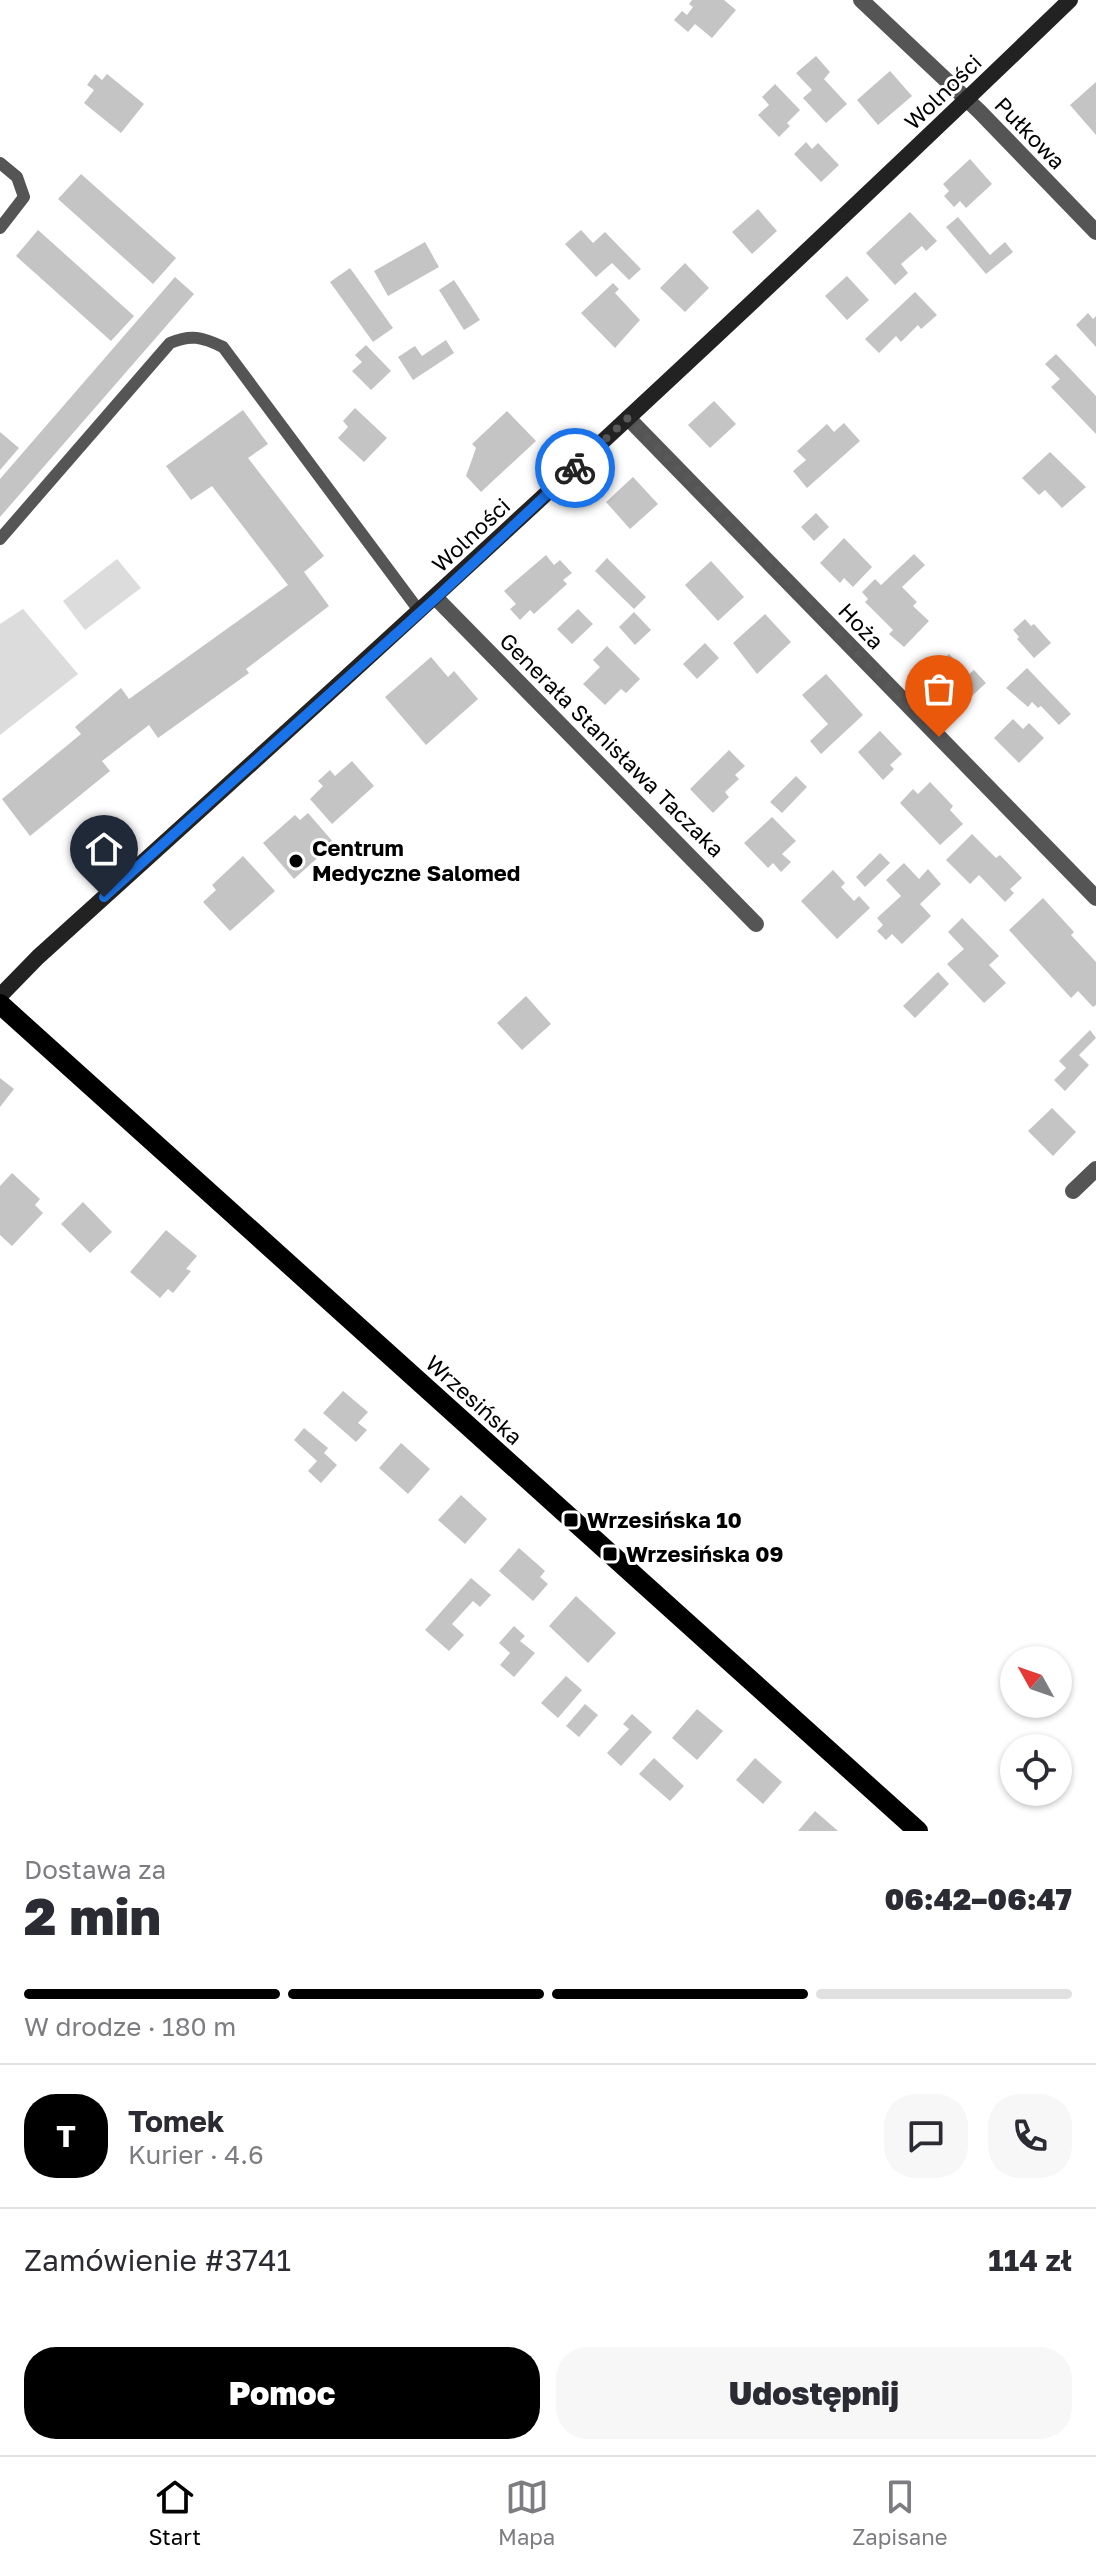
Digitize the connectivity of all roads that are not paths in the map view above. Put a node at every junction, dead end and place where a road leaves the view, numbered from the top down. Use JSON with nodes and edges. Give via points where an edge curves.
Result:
{"nodes":[{"id":1,"x":861,"y":0,"type":"edge"},
{"id":2,"x":1070,"y":0,"type":"edge"},
{"id":3,"x":967,"y":99,"type":"junction"},
{"id":4,"x":0,"y":163,"type":"edge"},
{"id":5,"x":0,"y":228,"type":"edge"},
{"id":6,"x":1096,"y":232,"type":"edge"},
{"id":7,"x":628,"y":418,"type":"junction"},
{"id":8,"x":0,"y":539,"type":"edge"},
{"id":9,"x":436,"y":598,"type":"junction"},
{"id":10,"x":420,"y":612,"type":"junction"},
{"id":11,"x":1096,"y":898,"type":"edge"},
{"id":12,"x":756,"y":924,"type":"dead end"},
{"id":13,"x":0,"y":996,"type":"edge"},
{"id":14,"x":0,"y":1004,"type":"edge"},
{"id":15,"x":1096,"y":1169,"type":"edge"},
{"id":16,"x":1073,"y":1191,"type":"dead end"},
{"id":17,"x":918,"y":1831,"type":"edge"}],
"edges":[{"from":1,"to":3,"type":"street","name":"Pułkowa"},
{"from":2,"to":3,"type":"street","name":"Wolności"},
{"from":3,"to":6,"type":"street","name":"Pułkowa"},
{"from":3,"to":7,"type":"street","name":"Wolności"},
{"from":4,"to":5,"type":"lane","via":[[17,177],[24,197]]},
{"from":7,"to":9,"type":"street","name":"Wolności"},
{"from":7,"to":11,"type":"street","name":"Hoża"},
{"from":8,"to":10,"type":"lane","via":[[170,343],[201,336],[223,347]]},
{"from":9,"to":10,"type":"street","name":"Wolności"},
{"from":9,"to":12,"type":"street","name":"Generała Stanisława Taczaka"},
{"from":10,"to":13,"type":"street","name":"Wolności"},
{"from":14,"to":17,"type":"main road","name":"Wrzesińska"},
{"from":15,"to":16,"type":"street"}]}
